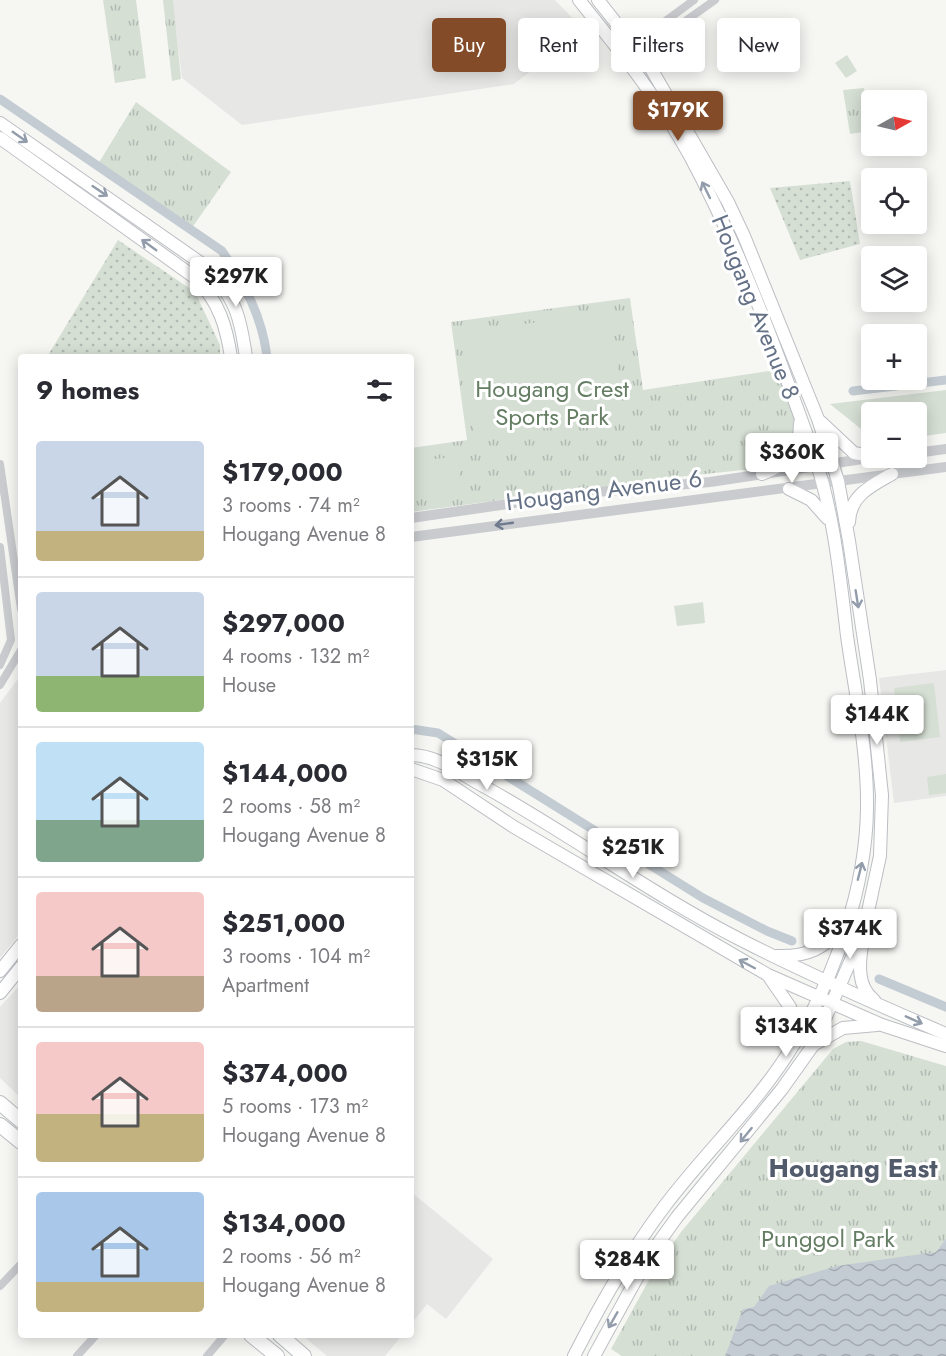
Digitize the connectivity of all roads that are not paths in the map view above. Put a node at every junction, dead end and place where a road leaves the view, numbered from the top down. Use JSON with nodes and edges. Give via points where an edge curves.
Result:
{"nodes":[{"id":1,"x":579,"y":0,"type":"edge"},
{"id":2,"x":598,"y":0,"type":"edge"},
{"id":3,"x":694,"y":0,"type":"edge"},
{"id":4,"x":715,"y":0,"type":"edge"},
{"id":5,"x":613,"y":18,"type":"edge"},
{"id":6,"x":673,"y":18,"type":"edge"},
{"id":7,"x":686,"y":18,"type":"edge"},
{"id":8,"x":611,"y":39,"type":"edge"},
{"id":9,"x":636,"y":72,"type":"edge"},
{"id":10,"x":653,"y":72,"type":"edge"},
{"id":11,"x":0,"y":123,"type":"edge"},
{"id":12,"x":0,"y":138,"type":"edge"},
{"id":13,"x":230,"y":354,"type":"edge"},
{"id":14,"x":246,"y":354,"type":"edge"},
{"id":15,"x":800,"y":416,"type":"junction"},
{"id":16,"x":819,"y":419,"type":"junction"},
{"id":17,"x":946,"y":449,"type":"edge"},
{"id":18,"x":927,"y":452,"type":"edge"},
{"id":19,"x":861,"y":454,"type":"edge"},
{"id":20,"x":861,"y":459,"type":"edge"},
{"id":21,"x":832,"y":463,"type":"junction"},
{"id":22,"x":0,"y":464,"type":"edge"},
{"id":23,"x":817,"y":465,"type":"junction"},
{"id":24,"x":946,"y":467,"type":"edge"},
{"id":25,"x":762,"y":474,"type":"junction"},
{"id":26,"x":892,"y":474,"type":"junction"},
{"id":27,"x":838,"y":481,"type":"junction"},
{"id":28,"x":822,"y":483,"type":"junction"},
{"id":29,"x":789,"y":489,"type":"junction"},
{"id":30,"x":414,"y":518,"type":"edge"},
{"id":31,"x":830,"y":521,"type":"junction"},
{"id":32,"x":414,"y":537,"type":"edge"},
{"id":33,"x":849,"y":541,"type":"junction"},
{"id":34,"x":0,"y":546,"type":"edge"},
{"id":35,"x":18,"y":588,"type":"edge"},
{"id":36,"x":18,"y":656,"type":"edge"},
{"id":37,"x":0,"y":664,"type":"edge"},
{"id":38,"x":0,"y":685,"type":"edge"},
{"id":39,"x":414,"y":755,"type":"edge"},
{"id":40,"x":414,"y":770,"type":"edge"},
{"id":41,"x":845,"y":928,"type":"junction"},
{"id":42,"x":864,"y":930,"type":"junction"},
{"id":43,"x":18,"y":949,"type":"edge"},
{"id":44,"x":772,"y":956,"type":"junction"},
{"id":45,"x":0,"y":971,"type":"edge"},
{"id":46,"x":18,"y":971,"type":"edge"},
{"id":47,"x":768,"y":975,"type":"junction"},
{"id":48,"x":826,"y":982,"type":"junction"},
{"id":49,"x":839,"y":989,"type":"junction"},
{"id":50,"x":0,"y":993,"type":"edge"},
{"id":51,"x":819,"y":998,"type":"junction"},
{"id":52,"x":832,"y":1004,"type":"junction"},
{"id":53,"x":882,"y":1006,"type":"junction"},
{"id":54,"x":882,"y":1025,"type":"junction"},
{"id":55,"x":946,"y":1034,"type":"edge"},
{"id":56,"x":814,"y":1044,"type":"junction"},
{"id":57,"x":794,"y":1045,"type":"junction"},
{"id":58,"x":946,"y":1046,"type":"edge"},
{"id":59,"x":0,"y":1103,"type":"edge"},
{"id":60,"x":18,"y":1118,"type":"edge"},
{"id":61,"x":0,"y":1125,"type":"edge"},
{"id":62,"x":18,"y":1140,"type":"edge"},
{"id":63,"x":18,"y":1267,"type":"edge"},
{"id":64,"x":0,"y":1286,"type":"edge"},
{"id":65,"x":93,"y":1338,"type":"edge"},
{"id":66,"x":222,"y":1338,"type":"edge"},
{"id":67,"x":256,"y":1338,"type":"edge"},
{"id":68,"x":283,"y":1338,"type":"edge"},
{"id":69,"x":77,"y":1356,"type":"edge"},
{"id":70,"x":207,"y":1356,"type":"edge"},
{"id":71,"x":277,"y":1356,"type":"edge"},
{"id":72,"x":304,"y":1356,"type":"edge"},
{"id":73,"x":574,"y":1356,"type":"edge"},
{"id":74,"x":594,"y":1356,"type":"edge"}],
"edges":[{"from":1,"to":8,"type":"main road","name":"Hougang Avenue 8"},
{"from":2,"to":5,"type":"main road","name":"Hougang Avenue 8"},
{"from":3,"to":6,"type":"street"},
{"from":4,"to":7,"type":"street"},
{"from":15,"to":9,"type":"main road","name":"Hougang Avenue 8","one_way":true,"via":[[731,240],[689,155]]},
{"from":10,"to":16,"type":"main road","name":"Hougang Avenue 8","via":[[744,236]]},
{"from":11,"to":14,"type":"main road","one_way":true,"via":[[208,268],[233,300],[240,316]]},
{"from":13,"to":12,"type":"main road","one_way":true,"via":[[224,319],[197,279]]},
{"from":15,"to":23,"type":"main road","name":"Hougang Avenue 8"},
{"from":15,"to":25,"type":"main road","via":[[800,434],[791,457],[779,468]]},
{"from":16,"to":19,"type":"main road","via":[[849,450]]},
{"from":16,"to":21,"type":"main road","name":"Hougang Avenue 8"},
{"from":17,"to":18,"type":"street"},
{"from":20,"to":21,"type":"street","name":"Hougang Avenue 6"},
{"from":21,"to":23,"type":"street","name":"Hougang Avenue 6"},
{"from":21,"to":27,"type":"main road","name":"Hougang Avenue 8"},
{"from":22,"to":35,"type":"street"},
{"from":23,"to":25,"type":"street","name":"Hougang Avenue 6"},
{"from":23,"to":28,"type":"main road","name":"Hougang Avenue 8"},
{"from":24,"to":26,"type":"street","name":"Hougang Avenue 6"},
{"from":25,"to":30,"type":"street","name":"Hougang Avenue 6","via":[[585,493]]},
{"from":26,"to":27,"type":"street","name":"Hougang Avenue 6"},
{"from":26,"to":33,"type":"main road","via":[[862,491],[851,505]]},
{"from":27,"to":28,"type":"street","name":"Hougang Avenue 6"},
{"from":27,"to":33,"type":"main road","name":"Hougang Avenue 8"},
{"from":28,"to":29,"type":"street","name":"Hougang Avenue 6"},
{"from":28,"to":31,"type":"main road","name":"Hougang Avenue 8"},
{"from":29,"to":31,"type":"main road","via":[[811,500]]},
{"from":29,"to":32,"type":"street","name":"Hougang Avenue 6","one_way":true},
{"from":41,"to":31,"type":"main road","name":"Hougang Avenue 8","one_way":true,"via":[[864,855],[867,792]]},
{"from":33,"to":42,"type":"main road","name":"Hougang Avenue 8","one_way":true,"via":[[882,795],[880,856]]},
{"from":34,"to":37,"type":"street","via":[[11,640]]},
{"from":36,"to":38,"type":"street"},
{"from":39,"to":44,"type":"main road","via":[[446,765],[640,883]]},
{"from":47,"to":40,"type":"main road","one_way":true,"via":[[514,827],[443,780]]},
{"from":41,"to":44,"type":"main road","via":[[811,953]]},
{"from":41,"to":48,"type":"main road","name":"Hougang Avenue 8"},
{"from":42,"to":49,"type":"main road","name":"Hougang Avenue 8"},
{"from":42,"to":53,"type":"main road","via":[[860,965],[863,986],[866,994]]},
{"from":43,"to":45,"type":"main road"},
{"from":44,"to":48,"type":"main road"},
{"from":46,"to":50,"type":"main road"},
{"from":47,"to":51,"type":"main road"},
{"from":47,"to":57,"type":"main road","via":[[790,1007]]},
{"from":48,"to":49,"type":"main road"},
{"from":48,"to":51,"type":"main road","name":"Hougang Avenue 8"},
{"from":49,"to":52,"type":"main road","name":"Hougang Avenue 8"},
{"from":49,"to":53,"type":"main road"},
{"from":51,"to":52,"type":"main road"},
{"from":51,"to":57,"type":"main road","name":"Hougang Avenue 8"},
{"from":52,"to":54,"type":"main road"},
{"from":52,"to":56,"type":"main road","name":"Hougang Avenue 8"},
{"from":53,"to":55,"type":"main road","one_way":true},
{"from":54,"to":56,"type":"main road","via":[[843,1028]]},
{"from":54,"to":58,"type":"main road"},
{"from":56,"to":74,"type":"main road","name":"Hougang Avenue 8","one_way":true,"via":[[782,1089],[677,1216],[649,1256]]},
{"from":57,"to":73,"type":"main road","name":"Hougang Avenue 8","via":[[637,1244]]},
{"from":59,"to":60,"type":"main road"},
{"from":61,"to":62,"type":"main road"},
{"from":63,"to":64,"type":"street"},
{"from":65,"to":69,"type":"street"},
{"from":66,"to":70,"type":"street"},
{"from":67,"to":71,"type":"main road"},
{"from":68,"to":72,"type":"main road"}]}
